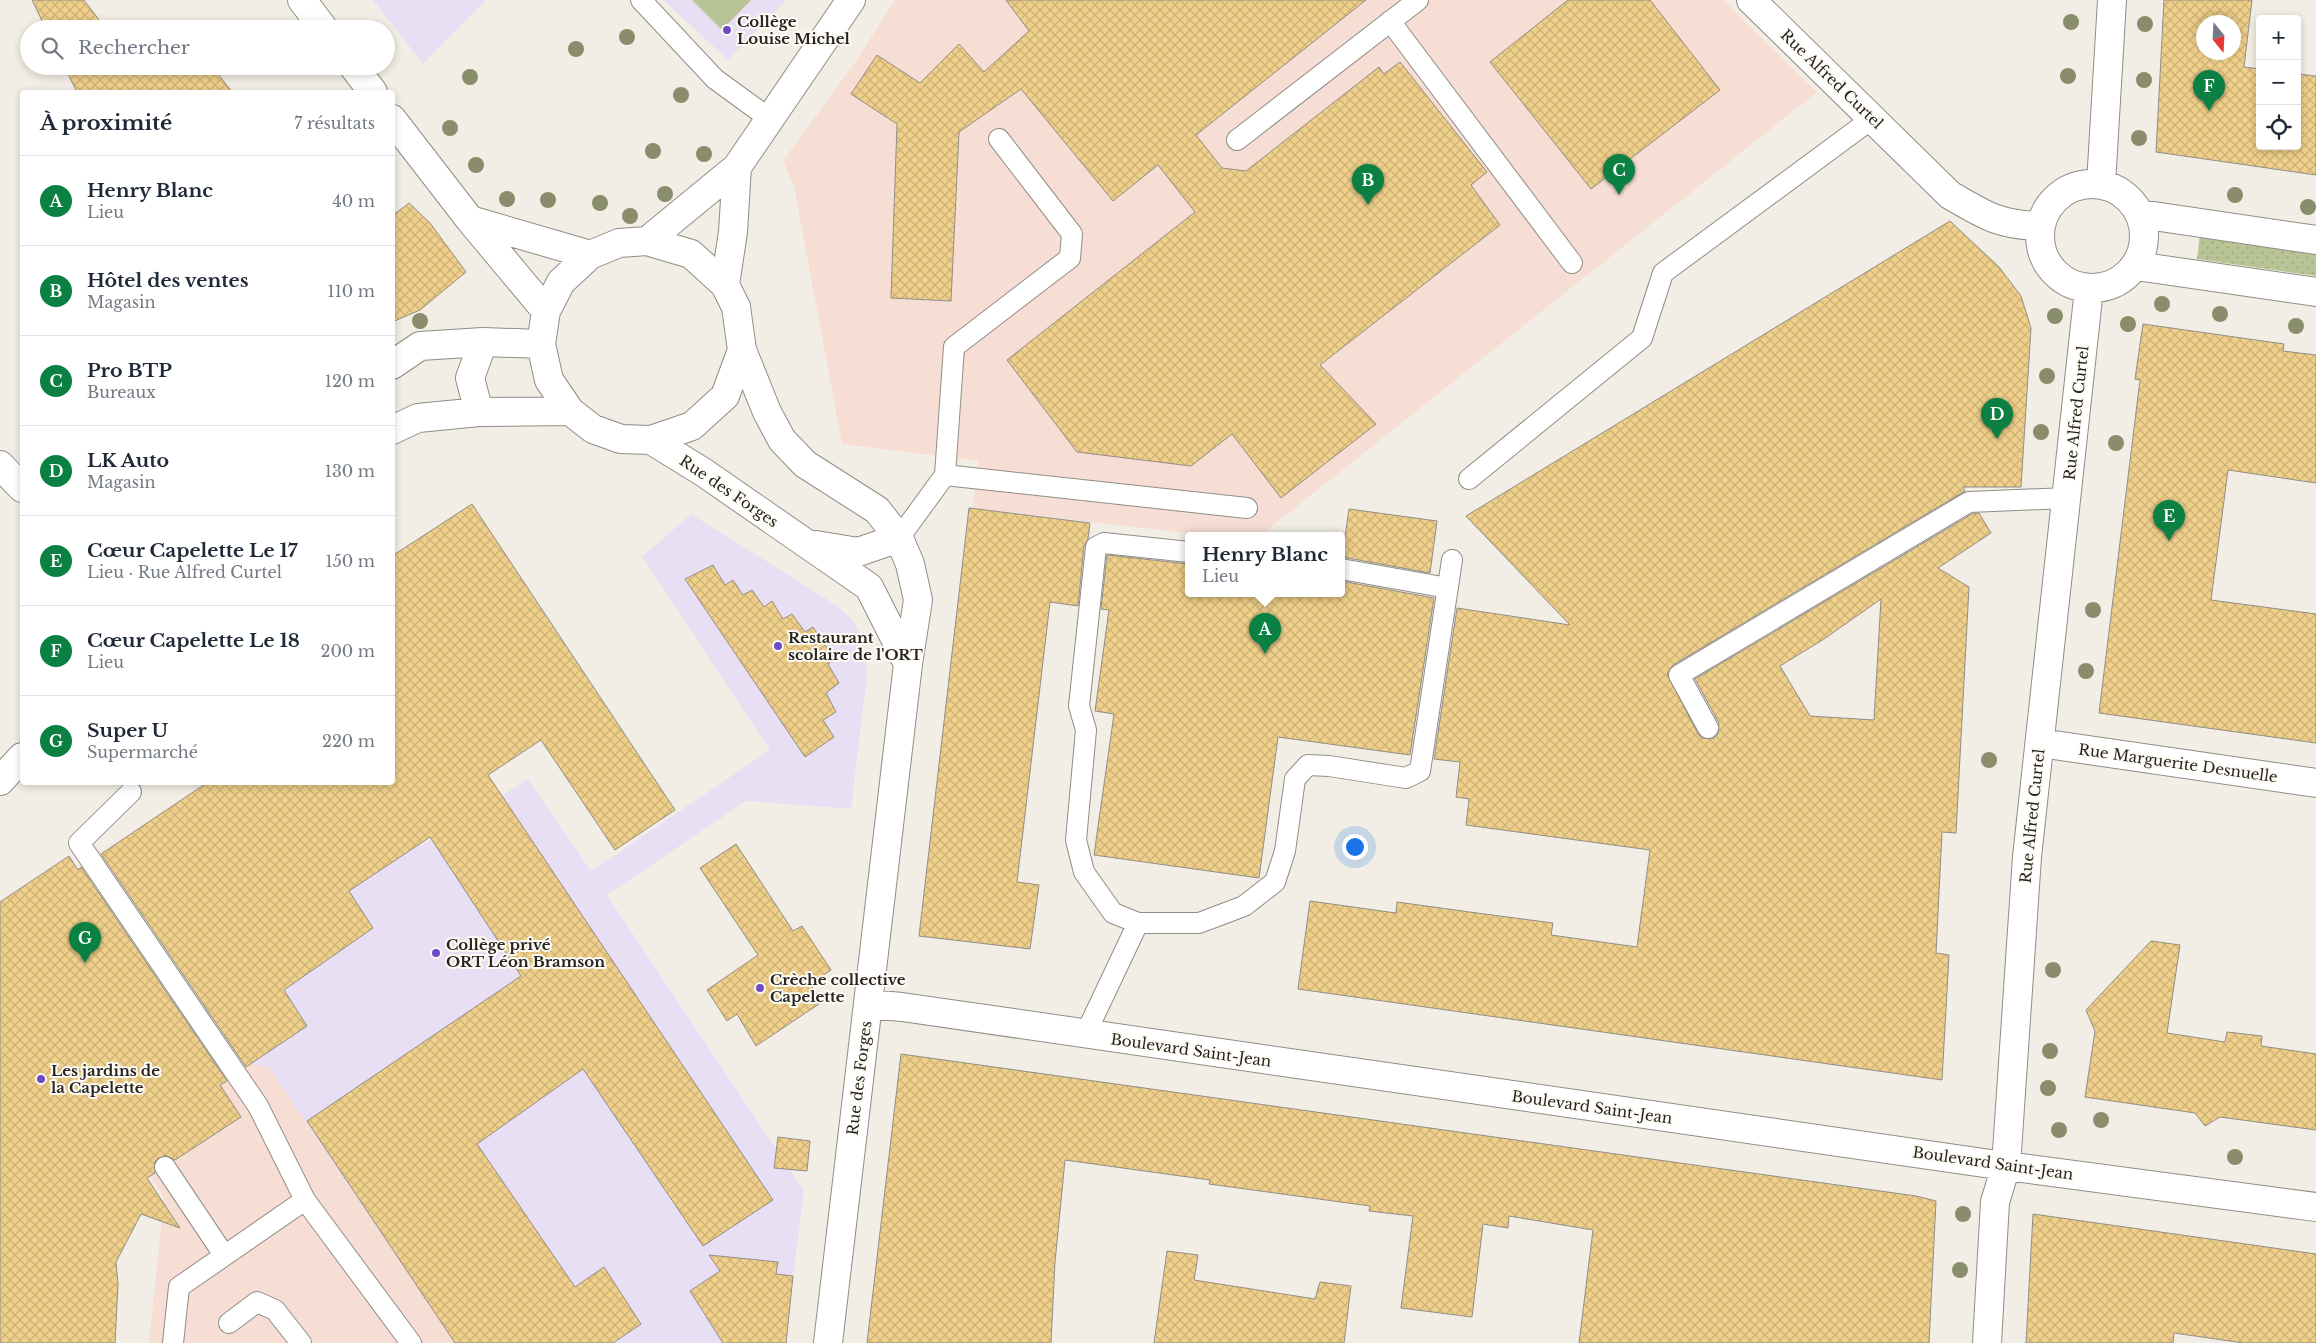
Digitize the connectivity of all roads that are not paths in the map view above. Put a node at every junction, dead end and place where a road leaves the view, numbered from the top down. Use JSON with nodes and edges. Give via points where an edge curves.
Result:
{"nodes":[{"id":1,"x":302,"y":0,"type":"edge"},
{"id":2,"x":641,"y":0,"type":"edge"},
{"id":3,"x":851,"y":0,"type":"edge"},
{"id":4,"x":1418,"y":0,"type":"edge"},
{"id":5,"x":1751,"y":0,"type":"edge"},
{"id":6,"x":2112,"y":0,"type":"edge"},
{"id":7,"x":317,"y":20,"type":"edge"},
{"id":8,"x":1390,"y":21,"type":"junction"},
{"id":9,"x":360,"y":75,"type":"edge"},
{"id":10,"x":371,"y":90,"type":"edge"},
{"id":11,"x":1873,"y":118,"type":"junction"},
{"id":12,"x":770,"y":119,"type":"junction"},
{"id":13,"x":395,"y":123,"type":"edge"},
{"id":14,"x":999,"y":139,"type":"dead end"},
{"id":15,"x":1237,"y":140,"type":"dead end"},
{"id":16,"x":736,"y":167,"type":"junction"},
{"id":17,"x":2101,"y":184,"type":"junction"},
{"id":18,"x":2140,"y":214,"type":"junction"},
{"id":19,"x":470,"y":220,"type":"junction"},
{"id":20,"x":2040,"y":226,"type":"junction"},
{"id":21,"x":2316,"y":240,"type":"edge"},
{"id":22,"x":647,"y":241,"type":"junction"},
{"id":23,"x":590,"y":255,"type":"junction"},
{"id":24,"x":1572,"y":263,"type":"dead end"},
{"id":25,"x":2136,"y":266,"type":"junction"},
{"id":26,"x":725,"y":285,"type":"junction"},
{"id":27,"x":2088,"y":289,"type":"junction"},
{"id":28,"x":2316,"y":292,"type":"edge"},
{"id":29,"x":546,"y":311,"type":"junction"},
{"id":30,"x":483,"y":342,"type":"junction"},
{"id":31,"x":541,"y":344,"type":"junction"},
{"id":32,"x":742,"y":350,"type":"junction"},
{"id":33,"x":395,"y":363,"type":"edge"},
{"id":34,"x":570,"y":411,"type":"junction"},
{"id":35,"x":479,"y":412,"type":"junction"},
{"id":36,"x":395,"y":429,"type":"edge"},
{"id":37,"x":651,"y":440,"type":"junction"},
{"id":38,"x":0,"y":465,"type":"edge"},
{"id":39,"x":945,"y":475,"type":"junction"},
{"id":40,"x":1469,"y":479,"type":"dead end"},
{"id":41,"x":20,"y":486,"type":"edge"},
{"id":42,"x":2067,"y":498,"type":"junction"},
{"id":43,"x":1247,"y":508,"type":"dead end"},
{"id":44,"x":899,"y":538,"type":"junction"},
{"id":45,"x":807,"y":543,"type":"junction"},
{"id":46,"x":1185,"y":552,"type":"edge"},
{"id":47,"x":1452,"y":560,"type":"dead end"},
{"id":48,"x":1345,"y":570,"type":"edge"},
{"id":49,"x":1448,"y":588,"type":"junction"},
{"id":50,"x":908,"y":664,"type":"junction"},
{"id":51,"x":1708,"y":728,"type":"dead end"},
{"id":52,"x":2040,"y":743,"type":"junction"},
{"id":53,"x":20,"y":759,"type":"edge"},
{"id":54,"x":0,"y":781,"type":"edge"},
{"id":55,"x":2316,"y":783,"type":"edge"},
{"id":56,"x":131,"y":792,"type":"dead end"},
{"id":57,"x":1138,"y":923,"type":"junction"},
{"id":58,"x":868,"y":1004,"type":"junction"},
{"id":59,"x":1085,"y":1035,"type":"junction"},
{"id":60,"x":2006,"y":1166,"type":"junction"},
{"id":61,"x":165,"y":1167,"type":"dead end"},
{"id":62,"x":305,"y":1200,"type":"junction"},
{"id":63,"x":2316,"y":1207,"type":"edge"},
{"id":64,"x":224,"y":1255,"type":"junction"},
{"id":65,"x":229,"y":1322,"type":"dead end"},
{"id":66,"x":173,"y":1343,"type":"edge"},
{"id":67,"x":301,"y":1343,"type":"edge"},
{"id":68,"x":411,"y":1343,"type":"edge"},
{"id":69,"x":828,"y":1343,"type":"edge"},
{"id":70,"x":1987,"y":1343,"type":"edge"}],
"edges":[{"from":1,"to":7,"type":"street"},
{"from":2,"to":12,"type":"lane","via":[[715,79]]},
{"from":3,"to":12,"type":"street"},
{"from":4,"to":8,"type":"lane"},
{"from":5,"to":11,"type":"street","name":"Rue Alfred Curtel"},
{"from":6,"to":17,"type":"street"},
{"from":8,"to":15,"type":"lane"},
{"from":8,"to":24,"type":"lane"},
{"from":9,"to":10,"type":"street"},
{"from":11,"to":20,"type":"street","name":"Rue Alfred Curtel","via":[[1950,195],[1988,218],[2013,226]]},
{"from":11,"to":40,"type":"lane","via":[[1663,272],[1642,338]]},
{"from":12,"to":16,"type":"street"},
{"from":13,"to":19,"type":"street"},
{"from":14,"to":39,"type":"lane","via":[[1072,234],[1070,258],[954,347]]},
{"from":16,"to":22,"type":"street"},
{"from":16,"to":26,"type":"street","via":[[733,232]]},
{"from":17,"to":18,"type":"street","via":[[2118,190]]},
{"from":17,"to":20,"type":"street","via":[[2083,184],[2064,191],[2048,207]]},
{"from":18,"to":21,"type":"street"},
{"from":18,"to":25,"type":"street","via":[[2144,244]]},
{"from":19,"to":23,"type":"street"},
{"from":19,"to":29,"type":"street"},
{"from":20,"to":27,"type":"street","via":[[2042,254],[2053,272],[2074,286]]},
{"from":22,"to":23,"type":"street","via":[[619,243]]},
{"from":22,"to":26,"type":"street","via":[[691,254]]},
{"from":23,"to":29,"type":"street","via":[[561,282]]},
{"from":25,"to":27,"type":"street","via":[[2116,284]]},
{"from":25,"to":28,"type":"street"},
{"from":26,"to":32,"type":"street","name":"Rue des Forges","via":[[736,307]]},
{"from":27,"to":42,"type":"street","name":"Rue Alfred Curtel"},
{"from":29,"to":31,"type":"street"},
{"from":30,"to":31,"type":"street"},
{"from":30,"to":33,"type":"street","via":[[420,346]]},
{"from":30,"to":35,"type":"street","via":[[470,378]]},
{"from":31,"to":34,"type":"street","via":[[549,380]]},
{"from":32,"to":37,"type":"street","via":[[724,396],[692,426]]},
{"from":32,"to":44,"type":"street","name":"Rue des Forges","via":[[782,440],[805,464],[877,510]]},
{"from":34,"to":35,"type":"street"},
{"from":34,"to":37,"type":"street","via":[[593,429],[621,439]]},
{"from":35,"to":36,"type":"street","via":[[418,418]]},
{"from":37,"to":45,"type":"street","name":"Rue des Forges"},
{"from":38,"to":41,"type":"street"},
{"from":39,"to":43,"type":"lane"},
{"from":39,"to":44,"type":"lane"},
{"from":42,"to":51,"type":"lane","via":[[1969,502],[1678,675]]},
{"from":42,"to":52,"type":"street","name":"Rue Alfred Curtel"},
{"from":44,"to":45,"type":"street","name":"Rue des Forges","via":[[858,552]]},
{"from":44,"to":50,"type":"street","name":"Rue des Forges","via":[[910,564],[918,600]]},
{"from":45,"to":50,"type":"street","name":"Rue des Forges","via":[[869,586]]},
{"from":46,"to":57,"type":"lane","via":[[1104,543],[1096,547],[1079,706],[1086,730],[1076,840],[1084,872],[1113,913]]},
{"from":47,"to":49,"type":"lane"},
{"from":48,"to":49,"type":"lane"},
{"from":49,"to":57,"type":"lane","via":[[1420,771],[1406,778],[1308,765],[1295,779],[1285,852],[1274,882],[1244,906],[1198,923]]},
{"from":50,"to":58,"type":"street","name":"Rue des Forges"},
{"from":52,"to":55,"type":"street","name":"Rue Marguerite Desnuelle"},
{"from":52,"to":60,"type":"street","name":"Rue Alfred Curtel","via":[[2027,857]]},
{"from":53,"to":54,"type":"street"},
{"from":56,"to":62,"type":"lane","via":[[78,843],[258,1106]]},
{"from":57,"to":59,"type":"lane"},
{"from":58,"to":59,"type":"street","name":"Boulevard Saint-Jean"},
{"from":58,"to":69,"type":"street","name":"Rue des Forges"},
{"from":59,"to":60,"type":"street","name":"Boulevard Saint-Jean"},
{"from":60,"to":63,"type":"street","name":"Boulevard Saint-Jean"},
{"from":60,"to":70,"type":"street","name":"Rue Alfred Curtel","via":[[1995,1202]]},
{"from":61,"to":64,"type":"lane"},
{"from":62,"to":64,"type":"lane"},
{"from":62,"to":68,"type":"lane"},
{"from":64,"to":66,"type":"lane","via":[[180,1287]]},
{"from":65,"to":67,"type":"lane","via":[[258,1302],[274,1310]]}]}
